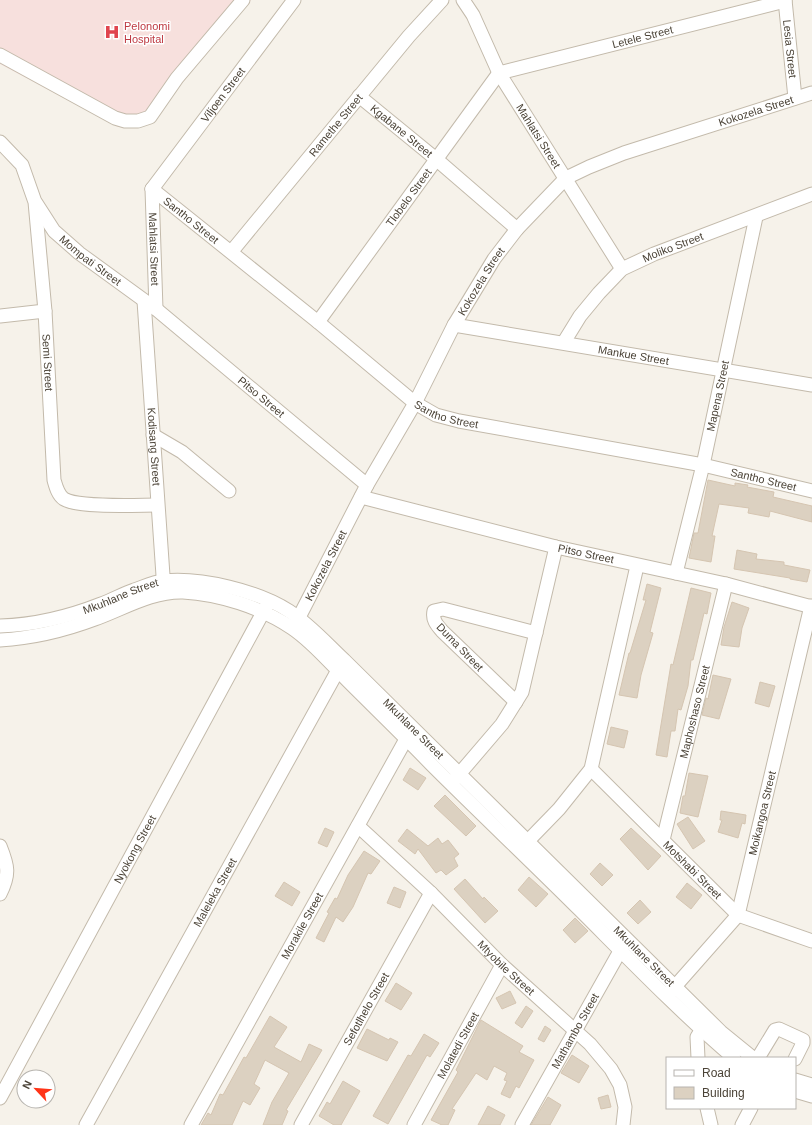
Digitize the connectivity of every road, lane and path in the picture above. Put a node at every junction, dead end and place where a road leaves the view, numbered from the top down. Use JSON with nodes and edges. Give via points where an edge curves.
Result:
{"nodes":[{"id":1,"x":243,"y":0,"type":"edge"},
{"id":2,"x":294,"y":0,"type":"edge"},
{"id":3,"x":442,"y":0,"type":"edge"},
{"id":4,"x":463,"y":0,"type":"edge"},
{"id":5,"x":785,"y":0,"type":"edge"},
{"id":6,"x":0,"y":55,"type":"edge"},
{"id":7,"x":499,"y":73,"type":"junction"},
{"id":8,"x":812,"y":93,"type":"edge"},
{"id":9,"x":359,"y":96,"type":"junction"},
{"id":10,"x":795,"y":98,"type":"junction"},
{"id":11,"x":0,"y":142,"type":"edge"},
{"id":12,"x":436,"y":159,"type":"junction"},
{"id":13,"x":566,"y":178,"type":"junction"},
{"id":14,"x":152,"y":189,"type":"junction"},
{"id":15,"x":812,"y":194,"type":"edge"},
{"id":16,"x":35,"y":202,"type":"junction"},
{"id":17,"x":756,"y":217,"type":"junction"},
{"id":18,"x":517,"y":229,"type":"junction"},
{"id":19,"x":232,"y":251,"type":"junction"},
{"id":20,"x":622,"y":269,"type":"junction"},
{"id":21,"x":144,"y":300,"type":"junction"},
{"id":22,"x":156,"y":309,"type":"junction"},
{"id":23,"x":45,"y":311,"type":"junction"},
{"id":24,"x":0,"y":316,"type":"edge"},
{"id":25,"x":318,"y":322,"type":"junction"},
{"id":26,"x":454,"y":325,"type":"junction"},
{"id":27,"x":564,"y":342,"type":"junction"},
{"id":28,"x":722,"y":371,"type":"junction"},
{"id":29,"x":812,"y":385,"type":"edge"},
{"id":30,"x":415,"y":404,"type":"junction"},
{"id":31,"x":153,"y":435,"type":"junction"},
{"id":32,"x":703,"y":465,"type":"junction"},
{"id":33,"x":368,"y":485,"type":"junction"},
{"id":34,"x":230,"y":491,"type":"dead end"},
{"id":35,"x":812,"y":491,"type":"edge"},
{"id":36,"x":361,"y":497,"type":"junction"},
{"id":37,"x":157,"y":505,"type":"junction"},
{"id":38,"x":556,"y":547,"type":"junction"},
{"id":39,"x":637,"y":566,"type":"junction"},
{"id":40,"x":676,"y":573,"type":"junction"},
{"id":41,"x":726,"y":584,"type":"junction"},
{"id":42,"x":163,"y":587,"type":"junction"},
{"id":43,"x":266,"y":606,"type":"junction"},
{"id":44,"x":811,"y":607,"type":"edge"},
{"id":45,"x":296,"y":624,"type":"junction"},
{"id":46,"x":0,"y":626,"type":"edge"},
{"id":47,"x":536,"y":633,"type":"junction"},
{"id":48,"x":0,"y":640,"type":"edge"},
{"id":49,"x":341,"y":665,"type":"junction"},
{"id":50,"x":516,"y":702,"type":"junction"},
{"id":51,"x":413,"y":727,"type":"junction"},
{"id":52,"x":406,"y":739,"type":"junction"},
{"id":53,"x":591,"y":769,"type":"junction"},
{"id":54,"x":461,"y":773,"type":"junction"},
{"id":55,"x":451,"y":784,"type":"junction"},
{"id":56,"x":358,"y":826,"type":"junction"},
{"id":57,"x":529,"y":840,"type":"junction"},
{"id":58,"x":662,"y":840,"type":"junction"},
{"id":59,"x":0,"y":846,"type":"edge"},
{"id":60,"x":520,"y":850,"type":"junction"},
{"id":61,"x":3,"y":888,"type":"edge"},
{"id":62,"x":431,"y":893,"type":"junction"},
{"id":63,"x":738,"y":915,"type":"junction"},
{"id":64,"x":628,"y":937,"type":"junction"},
{"id":65,"x":812,"y":941,"type":"edge"},
{"id":66,"x":621,"y":950,"type":"junction"},
{"id":67,"x":502,"y":965,"type":"junction"},
{"id":68,"x":676,"y":986,"type":"junction"},
{"id":69,"x":667,"y":995,"type":"junction"},
{"id":70,"x":706,"y":1024,"type":"junction"},
{"id":71,"x":575,"y":1030,"type":"junction"},
{"id":72,"x":718,"y":1053,"type":"edge"},
{"id":73,"x":698,"y":1057,"type":"edge"},
{"id":74,"x":731,"y":1057,"type":"edge"},
{"id":75,"x":752,"y":1057,"type":"edge"},
{"id":76,"x":759,"y":1057,"type":"edge"},
{"id":77,"x":796,"y":1057,"type":"edge"},
{"id":78,"x":796,"y":1080,"type":"edge"},
{"id":79,"x":812,"y":1085,"type":"edge"},
{"id":80,"x":796,"y":1091,"type":"edge"},
{"id":81,"x":812,"y":1096,"type":"edge"},
{"id":82,"x":0,"y":1098,"type":"edge"},
{"id":83,"x":707,"y":1109,"type":"edge"},
{"id":84,"x":750,"y":1109,"type":"edge"},
{"id":85,"x":86,"y":1125,"type":"edge"},
{"id":86,"x":191,"y":1125,"type":"edge"},
{"id":87,"x":300,"y":1125,"type":"edge"},
{"id":88,"x":414,"y":1125,"type":"edge"},
{"id":89,"x":522,"y":1125,"type":"edge"},
{"id":90,"x":623,"y":1125,"type":"edge"},
{"id":91,"x":710,"y":1125,"type":"edge"},
{"id":92,"x":742,"y":1125,"type":"edge"}],
"edges":[{"from":1,"to":6,"type":"street","via":[[177,78],[150,117],[138,121],[115,118]]},
{"from":2,"to":14,"type":"street","name":"Viljoen Street"},
{"from":3,"to":9,"type":"street","name":"Ramethe Street"},
{"from":4,"to":7,"type":"street","name":"Mahlatsi Street","via":[[473,15]]},
{"from":5,"to":7,"type":"street","name":"Letele Street"},
{"from":5,"to":10,"type":"street","name":"Lesia Street"},
{"from":7,"to":12,"type":"street","name":"Tlobelo Street"},
{"from":7,"to":13,"type":"street","name":"Mahlatsi Street"},
{"from":8,"to":10,"type":"street","name":"Kokozela Street"},
{"from":9,"to":12,"type":"street","name":"Kgabane Street"},
{"from":9,"to":19,"type":"street","name":"Ramethe Street"},
{"from":10,"to":13,"type":"street","name":"Kokozela Street","via":[[624,153]]},
{"from":11,"to":16,"type":"street","name":"Semi Street","via":[[12,152],[22,166]]},
{"from":12,"to":18,"type":"street","name":"Kgabane Street"},
{"from":12,"to":25,"type":"street","name":"Tlobelo Street"},
{"from":13,"to":18,"type":"street","name":"Kokozela Street"},
{"from":13,"to":20,"type":"street","name":"Mahlatsi Street"},
{"from":14,"to":19,"type":"street","name":"Santho Street"},
{"from":14,"to":22,"type":"street","name":"Mahlatsi Street"},
{"from":15,"to":17,"type":"street","name":"Moliko Street"},
{"from":16,"to":21,"type":"street","name":"Mompati Street","via":[[54,231],[94,265]]},
{"from":16,"to":23,"type":"street","name":"Semi Street"},
{"from":17,"to":20,"type":"street","name":"Moliko Street","via":[[654,254]]},
{"from":17,"to":28,"type":"street","name":"Mapena Street"},
{"from":18,"to":26,"type":"street","name":"Kokozela Street","via":[[494,259]]},
{"from":19,"to":25,"type":"street","name":"Santho Street"},
{"from":20,"to":27,"type":"street","name":"Moliko Street","via":[[580,316]]},
{"from":21,"to":22,"type":"street","name":"Mompati Street"},
{"from":21,"to":31,"type":"street","name":"Kodisang Street"},
{"from":22,"to":33,"type":"street","name":"Pitso Street"},
{"from":23,"to":24,"type":"street"},
{"from":23,"to":37,"type":"street","name":"Semi Street","via":[[54,480],[57,491],[63,498],[81,503]]},
{"from":25,"to":30,"type":"street","name":"Santho Street"},
{"from":26,"to":27,"type":"street","name":"Mankue Street"},
{"from":26,"to":30,"type":"street","name":"Kokozela Street"},
{"from":27,"to":28,"type":"street","name":"Mankue Street"},
{"from":28,"to":29,"type":"street","name":"Mankue Street"},
{"from":28,"to":32,"type":"street","name":"Mapena Street"},
{"from":30,"to":32,"type":"street","name":"Santho Street","via":[[436,415],[459,421]]},
{"from":30,"to":33,"type":"street","name":"Kokozela Street"},
{"from":31,"to":34,"type":"street","via":[[182,452]]},
{"from":31,"to":37,"type":"street","name":"Kodisang Street"},
{"from":32,"to":35,"type":"street","name":"Santho Street"},
{"from":32,"to":40,"type":"street","name":"Mapena Street"},
{"from":33,"to":36,"type":"street","name":"Kokozela Street"},
{"from":36,"to":38,"type":"street","name":"Pitso Street"},
{"from":36,"to":45,"type":"street","name":"Kokozela Street"},
{"from":37,"to":42,"type":"street","name":"Kodisang Street"},
{"from":38,"to":39,"type":"street","name":"Pitso Street"},
{"from":38,"to":47,"type":"street"},
{"from":39,"to":40,"type":"street","name":"Pitso Street"},
{"from":39,"to":53,"type":"street"},
{"from":40,"to":41,"type":"street","name":"Pitso Street"},
{"from":41,"to":44,"type":"street","name":"Pitso Street"},
{"from":41,"to":58,"type":"street","name":"Maphoshaso Street"},
{"from":42,"to":43,"type":"street","name":"Mkuhlane Street"},
{"from":42,"to":46,"type":"street","name":"Mkuhlane Street","via":[[134,590],[64,617]]},
{"from":42,"to":48,"type":"street","name":"Mkuhlane Street","via":[[48,635]]},
{"from":43,"to":45,"type":"street","name":"Mkuhlane Street"},
{"from":43,"to":82,"type":"street","name":"Nyokong Street"},
{"from":44,"to":63,"type":"street","name":"Moikangoa Street"},
{"from":45,"to":49,"type":"street","name":"Mkuhlane Street"},
{"from":47,"to":50,"type":"street","via":[[524,683]]},
{"from":47,"to":50,"type":"street","name":"Duma Street","via":[[443,609],[434,612],[435,623],[442,631]]},
{"from":49,"to":51,"type":"street","name":"Mkuhlane Street"},
{"from":49,"to":52,"type":"street","name":"Mkuhlane Street"},
{"from":49,"to":85,"type":"street","name":"Maleleka Street"},
{"from":50,"to":54,"type":"street","via":[[502,724]]},
{"from":51,"to":52,"type":"street","name":"Morakile Street"},
{"from":51,"to":54,"type":"street","name":"Mkuhlane Street"},
{"from":52,"to":55,"type":"street","name":"Mkuhlane Street"},
{"from":52,"to":56,"type":"street","name":"Morakile Street"},
{"from":53,"to":57,"type":"street","via":[[559,809]]},
{"from":53,"to":58,"type":"street","name":"Motshabi Street"},
{"from":54,"to":55,"type":"street"},
{"from":54,"to":57,"type":"street","name":"Mkuhlane Street"},
{"from":55,"to":60,"type":"street","name":"Mkuhlane Street"},
{"from":56,"to":62,"type":"street","name":"Mtyobile Street"},
{"from":56,"to":86,"type":"street","name":"Morakile Street"},
{"from":57,"to":60,"type":"street"},
{"from":57,"to":64,"type":"street","name":"Mkuhlane Street"},
{"from":58,"to":63,"type":"street","name":"Motshabi Street"},
{"from":59,"to":61,"type":"street","via":[[7,867]]},
{"from":60,"to":66,"type":"street","name":"Mkuhlane Street"},
{"from":62,"to":67,"type":"street","name":"Mtyobile Street"},
{"from":62,"to":87,"type":"street","name":"Sefotlhelo Street"},
{"from":63,"to":65,"type":"street","name":"Motshabi Street"},
{"from":63,"to":68,"type":"street","name":"Moikangoa Street"},
{"from":64,"to":66,"type":"street","name":"Mathambo Street"},
{"from":64,"to":68,"type":"street","name":"Mkuhlane Street"},
{"from":66,"to":69,"type":"street","name":"Mkuhlane Street"},
{"from":66,"to":71,"type":"street","name":"Mathambo Street"},
{"from":67,"to":71,"type":"street","name":"Mtyobile Street"},
{"from":67,"to":88,"type":"street","name":"Molatedi Street"},
{"from":68,"to":69,"type":"street","name":"Moikangoa Street"},
{"from":68,"to":70,"type":"street","name":"Mkuhlane Street"},
{"from":69,"to":70,"type":"street","name":"Mkuhlane Street"},
{"from":70,"to":72,"type":"street","name":"Mkuhlane Street"},
{"from":70,"to":73,"type":"street","via":[[697,1037]]},
{"from":70,"to":75,"type":"street","name":"Mkuhlane Street"},
{"from":71,"to":89,"type":"street","name":"Mathambo Street"},
{"from":71,"to":90,"type":"street","name":"Mtyobile Street","via":[[611,1069],[620,1085],[625,1107]]},
{"from":72,"to":74,"type":"street","name":"Mkuhlane Street"},
{"from":76,"to":77,"type":"street","via":[[774,1030],[779,1029],[803,1040]]},
{"from":78,"to":79,"type":"street"},
{"from":80,"to":81,"type":"street"},
{"from":83,"to":91,"type":"street"},
{"from":84,"to":92,"type":"street"}]}
